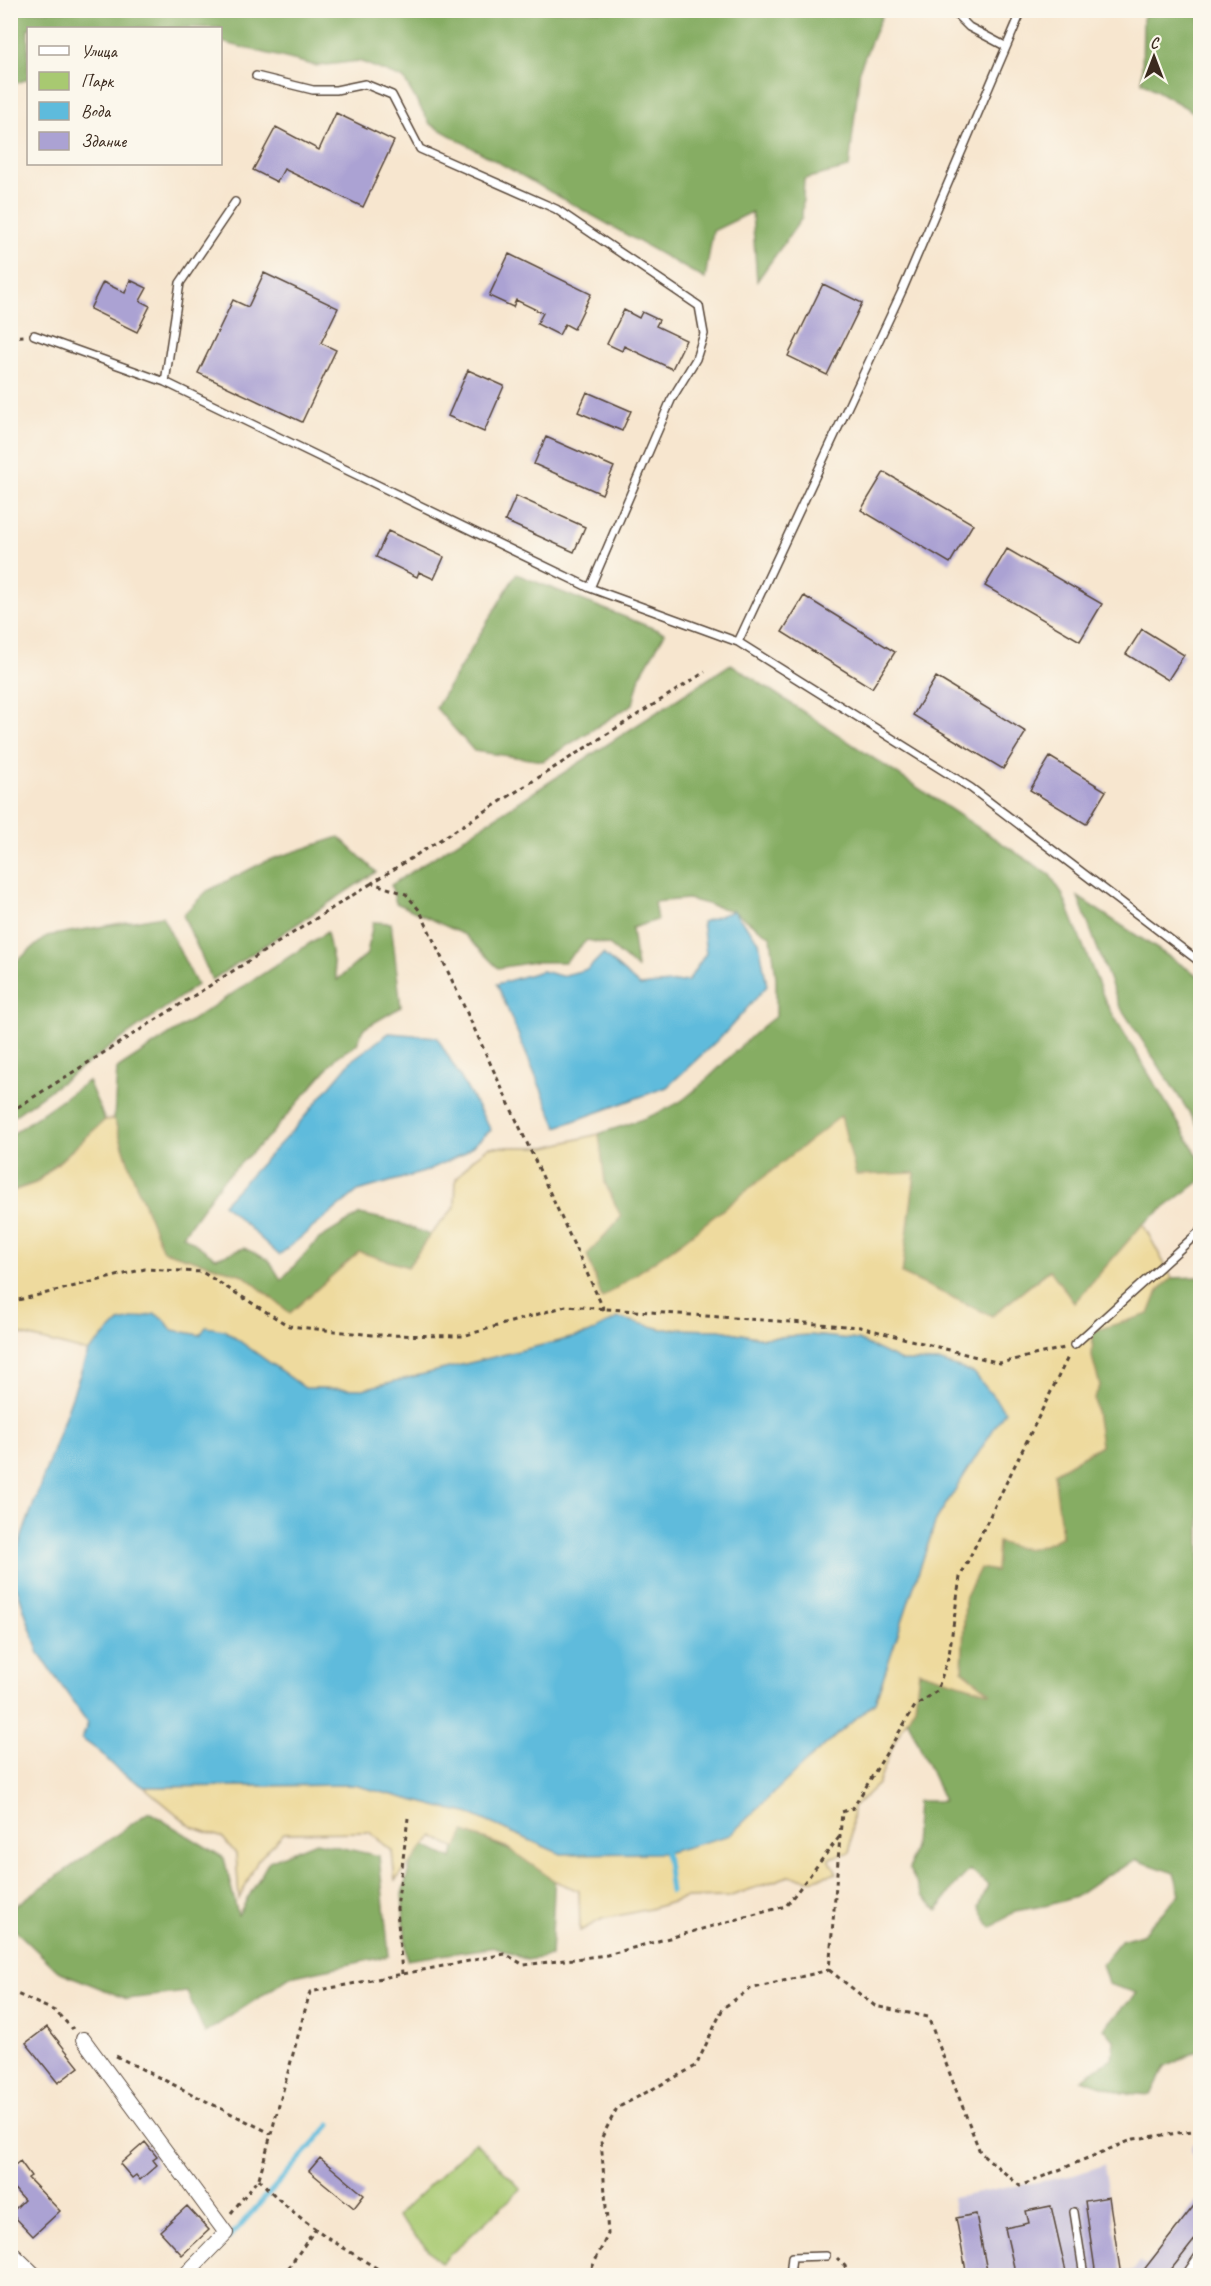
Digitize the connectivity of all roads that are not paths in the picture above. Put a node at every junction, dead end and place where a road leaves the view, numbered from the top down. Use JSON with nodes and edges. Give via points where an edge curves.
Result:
{"nodes":[{"id":1,"x":952,"y":10,"type":"edge"},
{"id":2,"x":1022,"y":10,"type":"edge"},
{"id":3,"x":1005,"y":46,"type":"junction"},
{"id":4,"x":256,"y":76,"type":"dead end"},
{"id":5,"x":235,"y":202,"type":"dead end"},
{"id":6,"x":34,"y":335,"type":"dead end"},
{"id":7,"x":165,"y":382,"type":"junction"},
{"id":8,"x":590,"y":588,"type":"junction"},
{"id":9,"x":738,"y":642,"type":"junction"},
{"id":10,"x":1200,"y":962,"type":"edge"},
{"id":11,"x":1200,"y":1231,"type":"edge"},
{"id":12,"x":1074,"y":1345,"type":"road end"},
{"id":13,"x":83,"y":2039,"type":"road end"},
{"id":14,"x":1074,"y":2212,"type":"dead end"},
{"id":15,"x":10,"y":2251,"type":"edge"},
{"id":16,"x":1200,"y":2254,"type":"edge"},
{"id":17,"x":826,"y":2256,"type":"road end"},
{"id":18,"x":36,"y":2276,"type":"edge"},
{"id":19,"x":184,"y":2276,"type":"edge"},
{"id":20,"x":790,"y":2276,"type":"edge"},
{"id":21,"x":1084,"y":2276,"type":"edge"},
{"id":22,"x":1185,"y":2276,"type":"edge"}],
"edges":[{"from":1,"to":3,"type":"lane","via":[[969,27]]},
{"from":2,"to":3,"type":"lane"},
{"from":3,"to":9,"type":"lane","via":[[902,291]]},
{"from":4,"to":8,"type":"lane","via":[[313,90],[364,84],[392,95],[420,149],[556,209],[699,306],[704,334],[696,359],[670,400]]},
{"from":5,"to":7,"type":"lane","via":[[180,283]]},
{"from":6,"to":7,"type":"lane"},
{"from":7,"to":8,"type":"lane"},
{"from":8,"to":9,"type":"lane"},
{"from":9,"to":10,"type":"lane","via":[[972,788]]},
{"from":11,"to":12,"type":"lane"},
{"from":13,"to":19,"type":"street","via":[[226,2233]]},
{"from":14,"to":21,"type":"lane"},
{"from":15,"to":18,"type":"street"},
{"from":16,"to":22,"type":"lane"},
{"from":17,"to":20,"type":"lane","via":[[792,2257]]}]}
